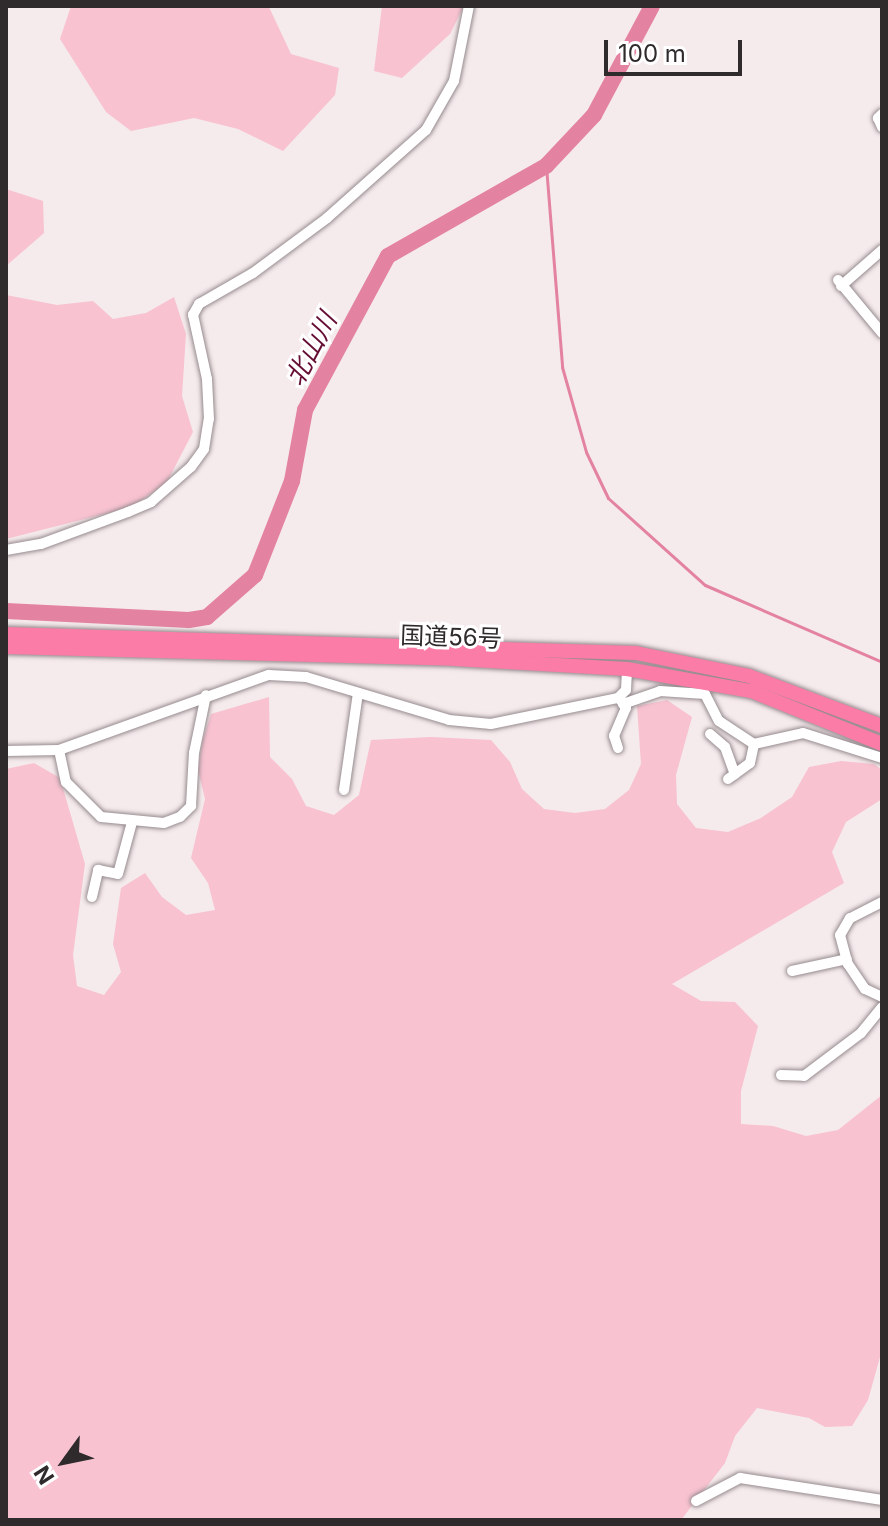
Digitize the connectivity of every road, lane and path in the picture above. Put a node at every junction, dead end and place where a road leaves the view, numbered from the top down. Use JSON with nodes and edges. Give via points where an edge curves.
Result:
{"nodes":[{"id":1,"x":469,"y":6,"type":"edge"},
{"id":2,"x":882,"y":114,"type":"edge"},
{"id":3,"x":882,"y":127,"type":"edge"},
{"id":4,"x":882,"y":250,"type":"edge"},
{"id":5,"x":882,"y":333,"type":"edge"},
{"id":6,"x":6,"y":550,"type":"edge"},
{"id":7,"x":6,"y":634,"type":"edge"},
{"id":8,"x":6,"y":647,"type":"edge"},
{"id":9,"x":285,"y":647,"type":"junction"},
{"id":10,"x":627,"y":669,"type":"junction"},
{"id":11,"x":282,"y":674,"type":"junction"},
{"id":12,"x":358,"y":693,"type":"junction"},
{"id":13,"x":206,"y":695,"type":"junction"},
{"id":14,"x":620,"y":701,"type":"junction"},
{"id":15,"x":882,"y":726,"type":"edge"},
{"id":16,"x":710,"y":734,"type":"dead end"},
{"id":17,"x":754,"y":744,"type":"junction"},
{"id":18,"x":882,"y":744,"type":"edge"},
{"id":19,"x":618,"y":748,"type":"dead end"},
{"id":20,"x":59,"y":750,"type":"junction"},
{"id":21,"x":6,"y":751,"type":"edge"},
{"id":22,"x":882,"y":758,"type":"edge"},
{"id":23,"x":344,"y":790,"type":"dead end"},
{"id":24,"x":132,"y":822,"type":"junction"},
{"id":25,"x":92,"y":897,"type":"dead end"},
{"id":26,"x":882,"y":902,"type":"edge"},
{"id":27,"x":847,"y":959,"type":"junction"},
{"id":28,"x":792,"y":971,"type":"dead end"},
{"id":29,"x":882,"y":997,"type":"edge"},
{"id":30,"x":882,"y":1007,"type":"edge"},
{"id":31,"x":781,"y":1075,"type":"dead end"},
{"id":32,"x":882,"y":1500,"type":"edge"},
{"id":33,"x":696,"y":1501,"type":"dead end"}],
"edges":[{"from":1,"to":6,"type":"street","via":[[454,81],[426,130],[327,218],[253,273],[199,304],[193,315],[207,379],[209,419],[204,449],[191,467],[163,493],[128,512],[41,544]]},
{"from":2,"to":3,"type":"street"},
{"from":4,"to":5,"type":"street","via":[[840,283]]},
{"from":7,"to":9,"type":"highway","name":"国道56号"},
{"from":8,"to":9,"type":"highway","name":"国道56号"},
{"from":9,"to":10,"type":"highway","name":"国道56号"},
{"from":9,"to":11,"type":"street"},
{"from":9,"to":15,"type":"highway","name":"国道56号","via":[[636,653],[749,676]]},
{"from":10,"to":14,"type":"street"},
{"from":10,"to":18,"type":"highway","name":"国道56号","via":[[751,691]]},
{"from":11,"to":12,"type":"street"},
{"from":11,"to":13,"type":"street"},
{"from":12,"to":14,"type":"street","via":[[449,720],[491,724]]},
{"from":12,"to":23,"type":"street"},
{"from":13,"to":20,"type":"street"},
{"from":13,"to":24,"type":"street","via":[[194,753],[191,806],[164,823]]},
{"from":14,"to":17,"type":"street","via":[[660,691],[705,694],[719,721]]},
{"from":14,"to":19,"type":"street","via":[[623,719],[614,736]]},
{"from":16,"to":17,"type":"street","via":[[725,747],[731,776],[750,763]]},
{"from":17,"to":22,"type":"street","via":[[803,733]]},
{"from":20,"to":21,"type":"street"},
{"from":20,"to":24,"type":"street","via":[[66,782],[87,808],[101,817]]},
{"from":24,"to":25,"type":"street","via":[[118,874],[98,870]]},
{"from":26,"to":27,"type":"street","via":[[844,924],[840,935]]},
{"from":27,"to":28,"type":"street"},
{"from":27,"to":29,"type":"street","via":[[865,989]]},
{"from":30,"to":31,"type":"street","via":[[861,1033],[804,1076]]},
{"from":32,"to":33,"type":"street","via":[[740,1478]]}]}
